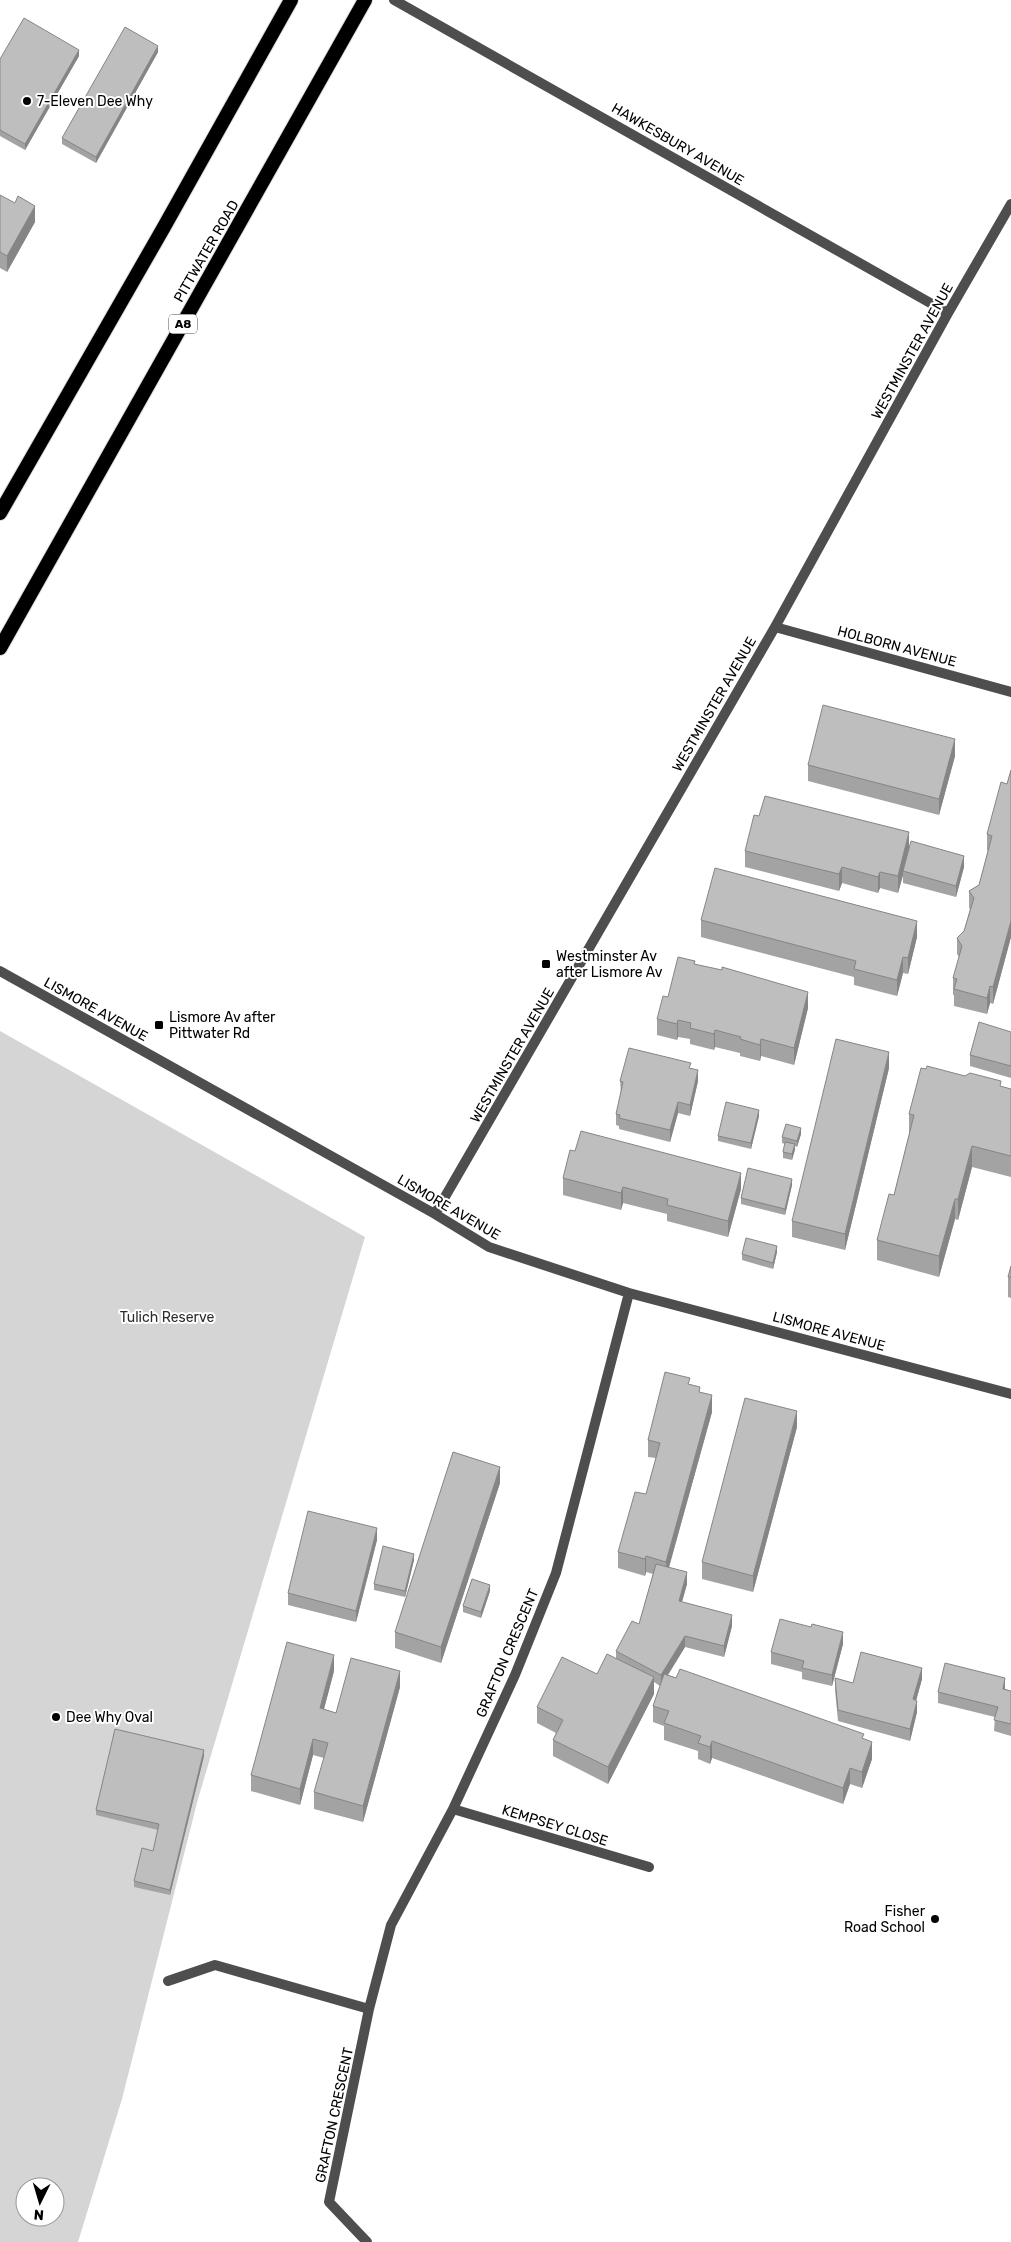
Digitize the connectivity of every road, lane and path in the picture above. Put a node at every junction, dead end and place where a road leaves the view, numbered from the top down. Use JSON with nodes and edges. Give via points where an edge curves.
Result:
{"nodes":[{"id":1,"x":291,"y":0,"type":"edge"},
{"id":2,"x":365,"y":0,"type":"edge"},
{"id":3,"x":394,"y":0,"type":"edge"},
{"id":4,"x":1011,"y":204,"type":"edge"},
{"id":5,"x":948,"y":313,"type":"junction"},
{"id":6,"x":0,"y":513,"type":"edge"},
{"id":7,"x":775,"y":627,"type":"junction"},
{"id":8,"x":0,"y":648,"type":"edge"},
{"id":9,"x":1011,"y":692,"type":"edge"},
{"id":10,"x":0,"y":971,"type":"edge"},
{"id":11,"x":435,"y":1214,"type":"junction"},
{"id":12,"x":629,"y":1293,"type":"junction"},
{"id":13,"x":1011,"y":1394,"type":"edge"},
{"id":14,"x":452,"y":1809,"type":"junction"},
{"id":15,"x":649,"y":1868,"type":"dead end"},
{"id":16,"x":168,"y":1980,"type":"dead end"},
{"id":17,"x":370,"y":2009,"type":"junction"},
{"id":18,"x":366,"y":2242,"type":"edge"}],
"edges":[{"from":1,"to":6,"type":"highway"},
{"from":2,"to":8,"type":"highway","name":"PITTWATER ROAD","number":"A8"},
{"from":3,"to":5,"type":"street","name":"HAWKESBURY AVENUE"},
{"from":4,"to":5,"type":"street","name":"WESTMINSTER AVENUE"},
{"from":5,"to":7,"type":"street","name":"WESTMINSTER AVENUE"},
{"from":7,"to":9,"type":"street","name":"HOLBORN AVENUE"},
{"from":7,"to":11,"type":"street","name":"WESTMINSTER AVENUE"},
{"from":10,"to":11,"type":"street","name":"LISMORE AVENUE"},
{"from":11,"to":12,"type":"street","name":"LISMORE AVENUE","via":[[489,1248]]},
{"from":12,"to":13,"type":"street","name":"LISMORE AVENUE"},
{"from":12,"to":14,"type":"street","name":"GRAFTON CRESCENT","via":[[556,1573],[515,1675]]},
{"from":14,"to":15,"type":"street","name":"KEMPSEY CLOSE"},
{"from":14,"to":17,"type":"street","name":"GRAFTON CRESCENT","via":[[391,1925]]},
{"from":16,"to":17,"type":"street","via":[[215,1966]]},
{"from":17,"to":18,"type":"street","name":"GRAFTON CRESCENT","via":[[329,2202]]}]}
